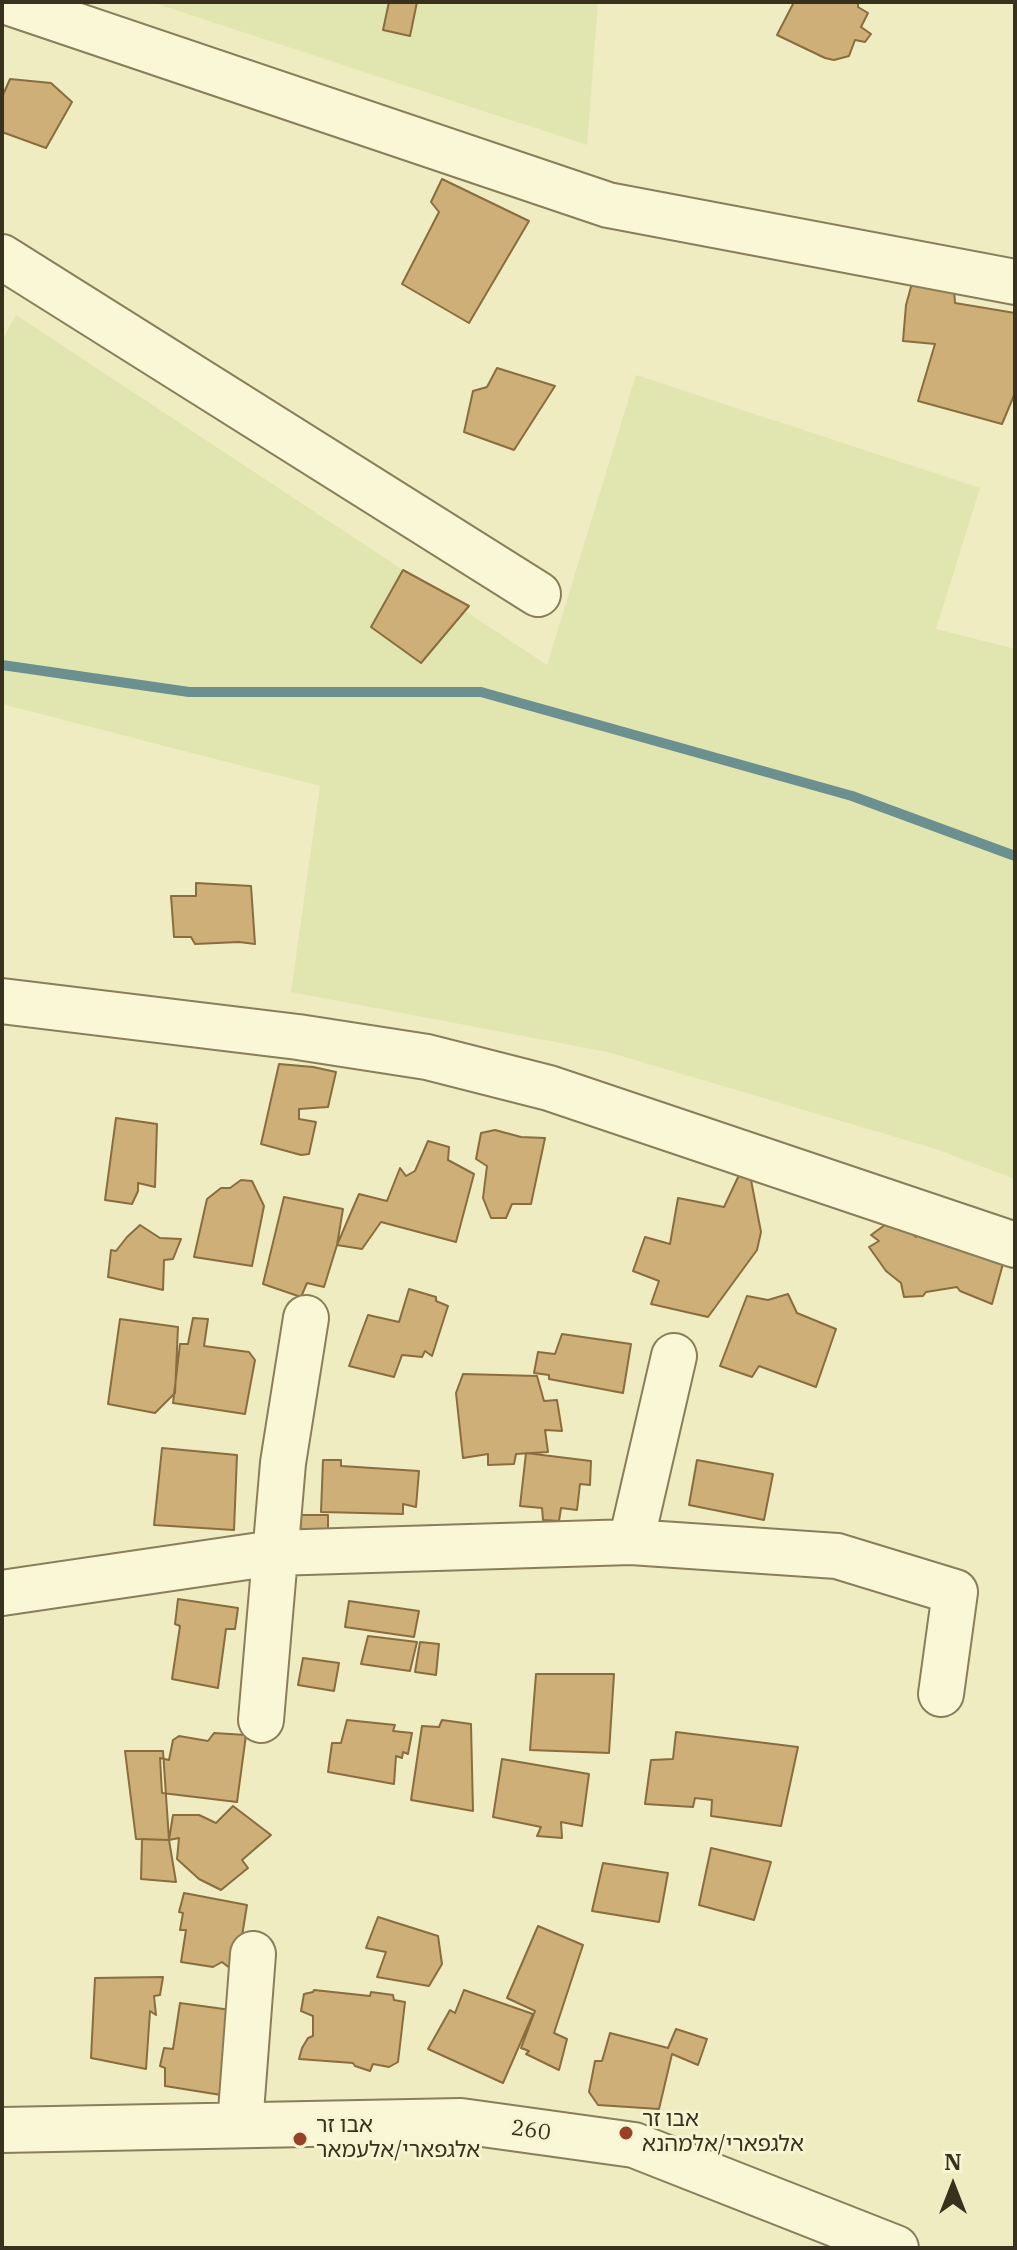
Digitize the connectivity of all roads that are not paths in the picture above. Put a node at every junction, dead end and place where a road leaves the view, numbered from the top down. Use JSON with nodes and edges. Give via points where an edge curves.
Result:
{"nodes":[{"id":1,"x":7,"y":2,"type":"edge"},
{"id":2,"x":2,"y":257,"type":"edge"},
{"id":3,"x":1015,"y":282,"type":"edge"},
{"id":4,"x":538,"y":594,"type":"dead end"},
{"id":5,"x":2,"y":1001,"type":"edge"},
{"id":6,"x":1015,"y":1245,"type":"edge"},
{"id":7,"x":306,"y":1318,"type":"dead end"},
{"id":8,"x":674,"y":1356,"type":"dead end"},
{"id":9,"x":631,"y":1542,"type":"junction"},
{"id":10,"x":274,"y":1553,"type":"junction"},
{"id":11,"x":2,"y":1593,"type":"edge"},
{"id":12,"x":941,"y":1694,"type":"dead end"},
{"id":13,"x":261,"y":1720,"type":"dead end"},
{"id":14,"x":253,"y":1954,"type":"dead end"},
{"id":15,"x":240,"y":2125,"type":"junction"},
{"id":16,"x":2,"y":2130,"type":"edge"},
{"id":17,"x":896,"y":2248,"type":"edge"}],
"edges":[{"from":1,"to":3,"type":"street","via":[[608,205]]},
{"from":2,"to":4,"type":"street"},
{"from":5,"to":6,"type":"street","via":[[427,1057],[549,1088]]},
{"from":7,"to":10,"type":"street"},
{"from":8,"to":9,"type":"street"},
{"from":9,"to":10,"type":"street"},
{"from":9,"to":12,"type":"street","via":[[837,1556],[955,1592]]},
{"from":10,"to":11,"type":"street"},
{"from":10,"to":13,"type":"street"},
{"from":14,"to":15,"type":"street"},
{"from":15,"to":16,"type":"street","name":"260"},
{"from":15,"to":17,"type":"street","name":"260","via":[[461,2121],[634,2145]]}]}
